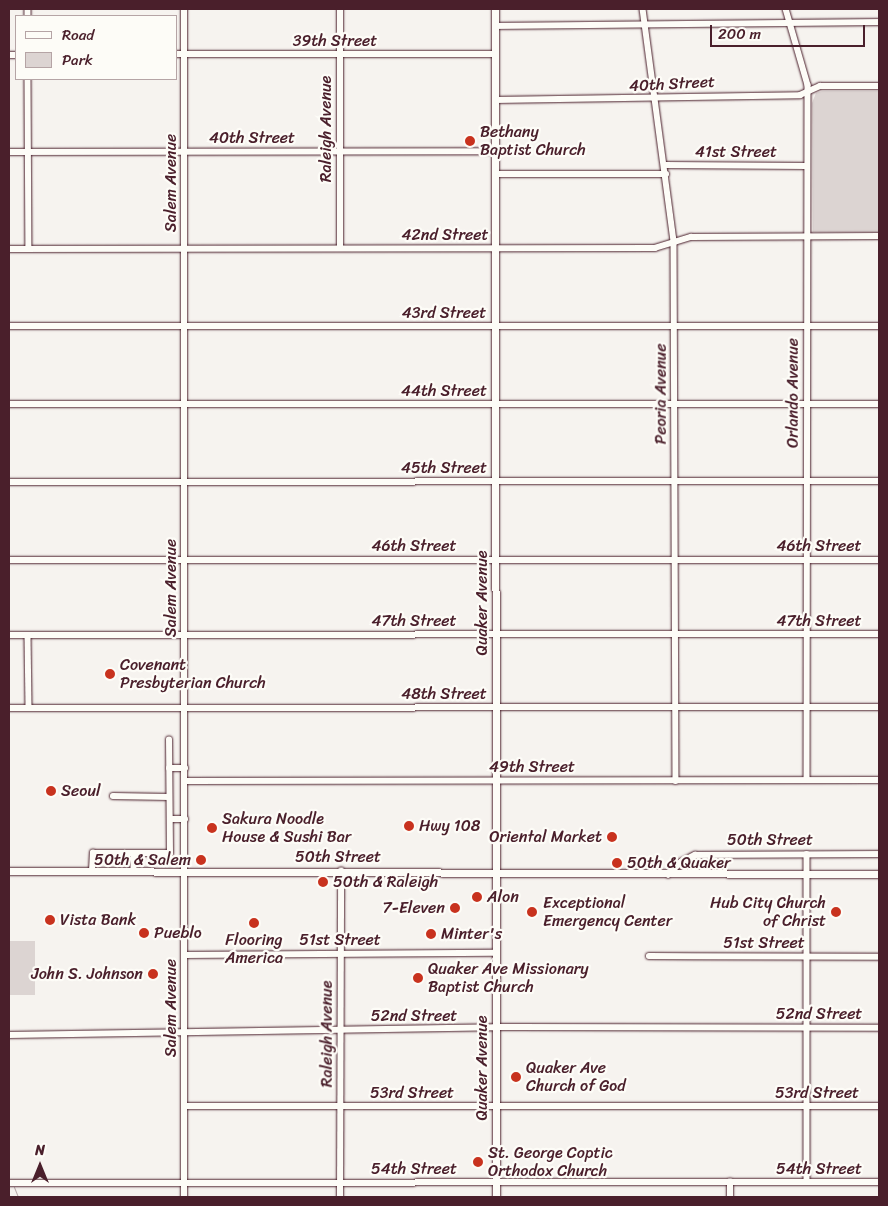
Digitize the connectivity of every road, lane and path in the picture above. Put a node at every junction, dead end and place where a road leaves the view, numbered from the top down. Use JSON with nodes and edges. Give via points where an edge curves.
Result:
{"nodes":[{"id":1,"x":184,"y":9,"type":"edge"},
{"id":2,"x":340,"y":9,"type":"edge"},
{"id":3,"x":495,"y":9,"type":"edge"},
{"id":4,"x":643,"y":9,"type":"edge"},
{"id":5,"x":786,"y":9,"type":"edge"},
{"id":6,"x":879,"y":22,"type":"edge"},
{"id":7,"x":791,"y":23,"type":"junction"},
{"id":8,"x":645,"y":24,"type":"junction"},
{"id":9,"x":495,"y":26,"type":"junction"},
{"id":10,"x":178,"y":54,"type":"edge"},
{"id":11,"x":184,"y":54,"type":"junction"},
{"id":12,"x":340,"y":54,"type":"junction"},
{"id":13,"x":495,"y":54,"type":"junction"},
{"id":14,"x":28,"y":80,"type":"edge"},
{"id":15,"x":879,"y":86,"type":"edge"},
{"id":16,"x":808,"y":92,"type":"junction"},
{"id":17,"x":655,"y":97,"type":"junction"},
{"id":18,"x":495,"y":100,"type":"junction"},
{"id":19,"x":495,"y":151,"type":"junction"},
{"id":20,"x":9,"y":152,"type":"edge"},
{"id":21,"x":29,"y":152,"type":"junction"},
{"id":22,"x":185,"y":152,"type":"junction"},
{"id":23,"x":340,"y":152,"type":"junction"},
{"id":24,"x":665,"y":166,"type":"junction"},
{"id":25,"x":807,"y":166,"type":"junction"},
{"id":26,"x":495,"y":174,"type":"junction"},
{"id":27,"x":666,"y":174,"type":"junction"},
{"id":28,"x":879,"y":236,"type":"edge"},
{"id":29,"x":807,"y":237,"type":"junction"},
{"id":30,"x":674,"y":242,"type":"junction"},
{"id":31,"x":29,"y":248,"type":"junction"},
{"id":32,"x":184,"y":248,"type":"junction"},
{"id":33,"x":340,"y":248,"type":"junction"},
{"id":34,"x":495,"y":248,"type":"junction"},
{"id":35,"x":9,"y":249,"type":"edge"},
{"id":36,"x":9,"y":326,"type":"edge"},
{"id":37,"x":184,"y":326,"type":"junction"},
{"id":38,"x":495,"y":326,"type":"junction"},
{"id":39,"x":675,"y":326,"type":"junction"},
{"id":40,"x":807,"y":326,"type":"junction"},
{"id":41,"x":879,"y":326,"type":"edge"},
{"id":42,"x":9,"y":404,"type":"edge"},
{"id":43,"x":184,"y":404,"type":"junction"},
{"id":44,"x":495,"y":404,"type":"junction"},
{"id":45,"x":675,"y":404,"type":"junction"},
{"id":46,"x":807,"y":404,"type":"junction"},
{"id":47,"x":879,"y":404,"type":"edge"},
{"id":48,"x":9,"y":482,"type":"edge"},
{"id":49,"x":184,"y":482,"type":"junction"},
{"id":50,"x":495,"y":482,"type":"junction"},
{"id":51,"x":675,"y":482,"type":"junction"},
{"id":52,"x":807,"y":482,"type":"junction"},
{"id":53,"x":879,"y":482,"type":"edge"},
{"id":54,"x":9,"y":560,"type":"edge"},
{"id":55,"x":184,"y":560,"type":"junction"},
{"id":56,"x":495,"y":560,"type":"junction"},
{"id":57,"x":675,"y":560,"type":"junction"},
{"id":58,"x":807,"y":560,"type":"junction"},
{"id":59,"x":879,"y":560,"type":"edge"},
{"id":60,"x":807,"y":634,"type":"junction"},
{"id":61,"x":879,"y":634,"type":"edge"},
{"id":62,"x":9,"y":635,"type":"edge"},
{"id":63,"x":28,"y":635,"type":"junction"},
{"id":64,"x":185,"y":635,"type":"junction"},
{"id":65,"x":495,"y":635,"type":"junction"},
{"id":66,"x":675,"y":635,"type":"junction"},
{"id":67,"x":879,"y":707,"type":"edge"},
{"id":68,"x":9,"y":708,"type":"edge"},
{"id":69,"x":29,"y":708,"type":"junction"},
{"id":70,"x":185,"y":708,"type":"junction"},
{"id":71,"x":495,"y":708,"type":"junction"},
{"id":72,"x":675,"y":708,"type":"junction"},
{"id":73,"x":807,"y":708,"type":"junction"},
{"id":74,"x":169,"y":740,"type":"dead end"},
{"id":75,"x":169,"y":768,"type":"junction"},
{"id":76,"x":185,"y":768,"type":"junction"},
{"id":77,"x":807,"y":780,"type":"junction"},
{"id":78,"x":879,"y":780,"type":"edge"},
{"id":79,"x":185,"y":781,"type":"junction"},
{"id":80,"x":496,"y":781,"type":"junction"},
{"id":81,"x":676,"y":781,"type":"junction"},
{"id":82,"x":114,"y":796,"type":"dead end"},
{"id":83,"x":169,"y":796,"type":"junction"},
{"id":84,"x":170,"y":819,"type":"junction"},
{"id":85,"x":185,"y":819,"type":"junction"},
{"id":86,"x":134,"y":854,"type":"junction"},
{"id":87,"x":807,"y":854,"type":"junction"},
{"id":88,"x":879,"y":854,"type":"edge"},
{"id":89,"x":9,"y":871,"type":"edge"},
{"id":90,"x":92,"y":871,"type":"junction"},
{"id":91,"x":134,"y":871,"type":"junction"},
{"id":92,"x":185,"y":871,"type":"junction"},
{"id":93,"x":340,"y":871,"type":"junction"},
{"id":94,"x":496,"y":871,"type":"junction"},
{"id":95,"x":807,"y":874,"type":"junction"},
{"id":96,"x":879,"y":874,"type":"edge"},
{"id":97,"x":668,"y":875,"type":"junction"},
{"id":98,"x":495,"y":953,"type":"junction"},
{"id":99,"x":340,"y":954,"type":"junction"},
{"id":100,"x":184,"y":955,"type":"junction"},
{"id":101,"x":649,"y":956,"type":"dead end"},
{"id":102,"x":807,"y":957,"type":"junction"},
{"id":103,"x":879,"y":957,"type":"edge"},
{"id":104,"x":495,"y":1027,"type":"junction"},
{"id":105,"x":807,"y":1027,"type":"junction"},
{"id":106,"x":879,"y":1028,"type":"edge"},
{"id":107,"x":340,"y":1030,"type":"junction"},
{"id":108,"x":184,"y":1031,"type":"junction"},
{"id":109,"x":9,"y":1035,"type":"edge"},
{"id":110,"x":185,"y":1106,"type":"junction"},
{"id":111,"x":340,"y":1106,"type":"junction"},
{"id":112,"x":495,"y":1106,"type":"junction"},
{"id":113,"x":807,"y":1106,"type":"junction"},
{"id":114,"x":879,"y":1106,"type":"edge"},
{"id":115,"x":496,"y":1182,"type":"junction"},
{"id":116,"x":730,"y":1182,"type":"junction"},
{"id":117,"x":807,"y":1182,"type":"junction"},
{"id":118,"x":879,"y":1182,"type":"edge"},
{"id":119,"x":9,"y":1183,"type":"edge"},
{"id":120,"x":185,"y":1183,"type":"junction"},
{"id":121,"x":340,"y":1183,"type":"junction"},
{"id":122,"x":185,"y":1197,"type":"edge"},
{"id":123,"x":340,"y":1197,"type":"edge"},
{"id":124,"x":496,"y":1197,"type":"edge"},
{"id":125,"x":730,"y":1197,"type":"edge"}],
"edges":[{"from":1,"to":11,"type":"street","name":"Salem Avenue"},
{"from":2,"to":12,"type":"street","name":"Raleigh Avenue"},
{"from":3,"to":9,"type":"main road","name":"Quaker Avenue"},
{"from":4,"to":8,"type":"street","name":"Peoria Avenue"},
{"from":5,"to":7,"type":"street","name":"Orlando Avenue"},
{"from":6,"to":7,"type":"street"},
{"from":7,"to":8,"type":"street"},
{"from":7,"to":16,"type":"street","name":"Orlando Avenue"},
{"from":8,"to":9,"type":"street"},
{"from":8,"to":17,"type":"street","name":"Peoria Avenue"},
{"from":9,"to":13,"type":"main road","name":"Quaker Avenue"},
{"from":10,"to":11,"type":"street","name":"39th Street"},
{"from":11,"to":12,"type":"street","name":"39th Street"},
{"from":11,"to":22,"type":"street","name":"Salem Avenue"},
{"from":12,"to":13,"type":"street","name":"39th Street"},
{"from":12,"to":23,"type":"street","name":"Raleigh Avenue"},
{"from":13,"to":18,"type":"main road","name":"Quaker Avenue"},
{"from":14,"to":21,"type":"street"},
{"from":15,"to":16,"type":"street","name":"40th Street","via":[[820,86]]},
{"from":16,"to":17,"type":"street","name":"40th Street","via":[[800,95]]},
{"from":16,"to":25,"type":"street","name":"Orlando Avenue"},
{"from":17,"to":18,"type":"street","name":"40th Street","via":[[647,100]]},
{"from":17,"to":24,"type":"street","name":"Peoria Avenue"},
{"from":18,"to":19,"type":"main road","name":"Quaker Avenue"},
{"from":19,"to":23,"type":"street","name":"40th Street"},
{"from":19,"to":26,"type":"main road","name":"Quaker Avenue"},
{"from":20,"to":21,"type":"street","name":"40th Street"},
{"from":21,"to":22,"type":"street","name":"40th Street"},
{"from":21,"to":31,"type":"street"},
{"from":22,"to":23,"type":"street","name":"40th Street"},
{"from":22,"to":32,"type":"street","name":"Salem Avenue"},
{"from":23,"to":33,"type":"street","name":"Raleigh Avenue"},
{"from":24,"to":25,"type":"street","name":"41st Street"},
{"from":24,"to":27,"type":"street","name":"Peoria Avenue"},
{"from":25,"to":29,"type":"street","name":"Orlando Avenue"},
{"from":26,"to":27,"type":"street"},
{"from":26,"to":34,"type":"main road","name":"Quaker Avenue"},
{"from":27,"to":30,"type":"street","name":"Peoria Avenue"},
{"from":28,"to":29,"type":"street","name":"42nd Street"},
{"from":29,"to":30,"type":"street","name":"42nd Street","via":[[691,237]]},
{"from":29,"to":40,"type":"street","name":"Orlando Avenue"},
{"from":30,"to":34,"type":"street","name":"42nd Street","via":[[655,248]]},
{"from":30,"to":39,"type":"street","name":"Peoria Avenue"},
{"from":31,"to":32,"type":"street","name":"42nd Street"},
{"from":31,"to":35,"type":"street","name":"42nd Street"},
{"from":32,"to":33,"type":"street","name":"42nd Street"},
{"from":32,"to":37,"type":"street","name":"Salem Avenue"},
{"from":33,"to":34,"type":"street","name":"42nd Street"},
{"from":34,"to":38,"type":"main road","name":"Quaker Avenue"},
{"from":36,"to":37,"type":"street","name":"43rd Street"},
{"from":37,"to":38,"type":"street","name":"43rd Street"},
{"from":37,"to":43,"type":"street","name":"Salem Avenue"},
{"from":38,"to":39,"type":"street","name":"43rd Street"},
{"from":38,"to":44,"type":"main road","name":"Quaker Avenue"},
{"from":39,"to":40,"type":"street","name":"43rd Street"},
{"from":39,"to":45,"type":"street","name":"Peoria Avenue"},
{"from":40,"to":41,"type":"street","name":"43rd Street"},
{"from":40,"to":46,"type":"street","name":"Orlando Avenue"},
{"from":42,"to":43,"type":"street","name":"44th Street"},
{"from":43,"to":44,"type":"street","name":"44th Street"},
{"from":43,"to":49,"type":"street","name":"Salem Avenue"},
{"from":44,"to":45,"type":"street","name":"44th Street"},
{"from":44,"to":50,"type":"main road","name":"Quaker Avenue"},
{"from":45,"to":46,"type":"street","name":"44th Street"},
{"from":45,"to":51,"type":"street","name":"Peoria Avenue"},
{"from":46,"to":47,"type":"street","name":"44th Street"},
{"from":46,"to":52,"type":"street","name":"Orlando Avenue"},
{"from":48,"to":49,"type":"street","name":"45th Street"},
{"from":49,"to":50,"type":"street","name":"45th Street"},
{"from":49,"to":55,"type":"street","name":"Salem Avenue"},
{"from":50,"to":51,"type":"street","name":"45th Street"},
{"from":50,"to":56,"type":"main road","name":"Quaker Avenue"},
{"from":51,"to":52,"type":"street","name":"45th Street"},
{"from":51,"to":57,"type":"street","name":"Peoria Avenue"},
{"from":52,"to":53,"type":"street","name":"45th Street"},
{"from":52,"to":58,"type":"street","name":"Orlando Avenue"},
{"from":54,"to":55,"type":"street","name":"46th Street"},
{"from":55,"to":56,"type":"street","name":"46th Street"},
{"from":55,"to":64,"type":"street","name":"Salem Avenue"},
{"from":56,"to":57,"type":"street","name":"46th Street"},
{"from":56,"to":65,"type":"main road","name":"Quaker Avenue"},
{"from":57,"to":58,"type":"street","name":"46th Street"},
{"from":57,"to":66,"type":"street","name":"Peoria Avenue"},
{"from":58,"to":59,"type":"street","name":"46th Street"},
{"from":58,"to":60,"type":"street","name":"Orlando Avenue"},
{"from":60,"to":61,"type":"street","name":"47th Street"},
{"from":60,"to":66,"type":"street","name":"47th Street"},
{"from":60,"to":73,"type":"street","name":"Orlando Avenue"},
{"from":62,"to":63,"type":"street","name":"47th Street"},
{"from":63,"to":64,"type":"street","name":"47th Street"},
{"from":63,"to":69,"type":"street"},
{"from":64,"to":65,"type":"street","name":"47th Street"},
{"from":64,"to":70,"type":"street","name":"Salem Avenue"},
{"from":65,"to":66,"type":"street","name":"47th Street"},
{"from":65,"to":71,"type":"main road","name":"Quaker Avenue"},
{"from":66,"to":72,"type":"street","name":"Peoria Avenue"},
{"from":67,"to":73,"type":"street","name":"48th Street"},
{"from":68,"to":69,"type":"street","name":"48th Street"},
{"from":69,"to":70,"type":"street","name":"48th Street"},
{"from":70,"to":71,"type":"street","name":"48th Street"},
{"from":70,"to":76,"type":"street","name":"Salem Avenue"},
{"from":71,"to":72,"type":"street","name":"48th Street"},
{"from":71,"to":80,"type":"main road","name":"Quaker Avenue"},
{"from":72,"to":73,"type":"street","name":"48th Street"},
{"from":72,"to":81,"type":"street","name":"Peoria Avenue"},
{"from":73,"to":77,"type":"street","name":"Orlando Avenue"},
{"from":74,"to":75,"type":"street"},
{"from":75,"to":76,"type":"street"},
{"from":75,"to":83,"type":"street"},
{"from":76,"to":79,"type":"street","name":"Salem Avenue"},
{"from":77,"to":78,"type":"street","name":"49th Street"},
{"from":77,"to":81,"type":"street","name":"49th Street"},
{"from":79,"to":80,"type":"street","name":"49th Street"},
{"from":79,"to":85,"type":"street","name":"Salem Avenue"},
{"from":80,"to":81,"type":"street","name":"49th Street"},
{"from":80,"to":94,"type":"main road","name":"Quaker Avenue"},
{"from":82,"to":83,"type":"street"},
{"from":83,"to":84,"type":"street"},
{"from":84,"to":85,"type":"street"},
{"from":84,"to":86,"type":"street","via":[[170,853]]},
{"from":85,"to":92,"type":"street","name":"Salem Avenue"},
{"from":86,"to":90,"type":"street","via":[[93,853]]},
{"from":86,"to":91,"type":"street"},
{"from":87,"to":88,"type":"street","name":"50th Street"},
{"from":87,"to":95,"type":"street"},
{"from":87,"to":97,"type":"street","name":"50th Street","via":[[695,855],[681,862]]},
{"from":89,"to":90,"type":"main road","name":"50th Street"},
{"from":90,"to":91,"type":"main road","name":"50th Street"},
{"from":91,"to":92,"type":"main road","name":"50th Street"},
{"from":92,"to":93,"type":"main road","name":"50th Street"},
{"from":92,"to":100,"type":"street","name":"Salem Avenue"},
{"from":93,"to":94,"type":"main road","name":"50th Street"},
{"from":93,"to":99,"type":"street","name":"Raleigh Avenue"},
{"from":94,"to":97,"type":"main road","name":"50th Street"},
{"from":94,"to":98,"type":"main road","name":"Quaker Avenue"},
{"from":95,"to":96,"type":"main road","name":"50th Street"},
{"from":95,"to":97,"type":"main road","name":"50th Street"},
{"from":95,"to":102,"type":"street"},
{"from":98,"to":99,"type":"street","name":"51st Street"},
{"from":98,"to":104,"type":"main road","name":"Quaker Avenue"},
{"from":99,"to":100,"type":"street","name":"51st Street"},
{"from":99,"to":107,"type":"street","name":"Raleigh Avenue"},
{"from":100,"to":108,"type":"street","name":"Salem Avenue"},
{"from":101,"to":102,"type":"street","name":"51st Street"},
{"from":102,"to":103,"type":"street","name":"51st Street"},
{"from":102,"to":105,"type":"street"},
{"from":104,"to":105,"type":"street","name":"52nd Street"},
{"from":104,"to":107,"type":"street","name":"52nd Street"},
{"from":104,"to":112,"type":"main road","name":"Quaker Avenue"},
{"from":105,"to":106,"type":"street","name":"52nd Street"},
{"from":105,"to":113,"type":"street"},
{"from":107,"to":108,"type":"street","name":"52nd Street"},
{"from":107,"to":111,"type":"street","name":"Raleigh Avenue"},
{"from":108,"to":109,"type":"street","name":"52nd Street","via":[[137,1035]]},
{"from":108,"to":110,"type":"street","name":"Salem Avenue"},
{"from":110,"to":111,"type":"street","name":"53rd Street"},
{"from":110,"to":120,"type":"street","name":"Salem Avenue"},
{"from":111,"to":112,"type":"street","name":"53rd Street"},
{"from":111,"to":121,"type":"street","name":"Raleigh Avenue"},
{"from":112,"to":113,"type":"street","name":"53rd Street"},
{"from":112,"to":115,"type":"main road","name":"Quaker Avenue"},
{"from":113,"to":114,"type":"street","name":"53rd Street"},
{"from":113,"to":117,"type":"street"},
{"from":115,"to":116,"type":"street","name":"54th Street"},
{"from":115,"to":121,"type":"street","name":"54th Street"},
{"from":115,"to":124,"type":"main road","name":"Quaker Avenue"},
{"from":116,"to":117,"type":"street","name":"54th Street"},
{"from":116,"to":125,"type":"street"},
{"from":117,"to":118,"type":"street","name":"54th Street"},
{"from":119,"to":120,"type":"street","name":"54th Street"},
{"from":120,"to":121,"type":"street","name":"54th Street"},
{"from":120,"to":122,"type":"street","name":"Salem Avenue"},
{"from":121,"to":123,"type":"street","name":"Raleigh Avenue"}]}
